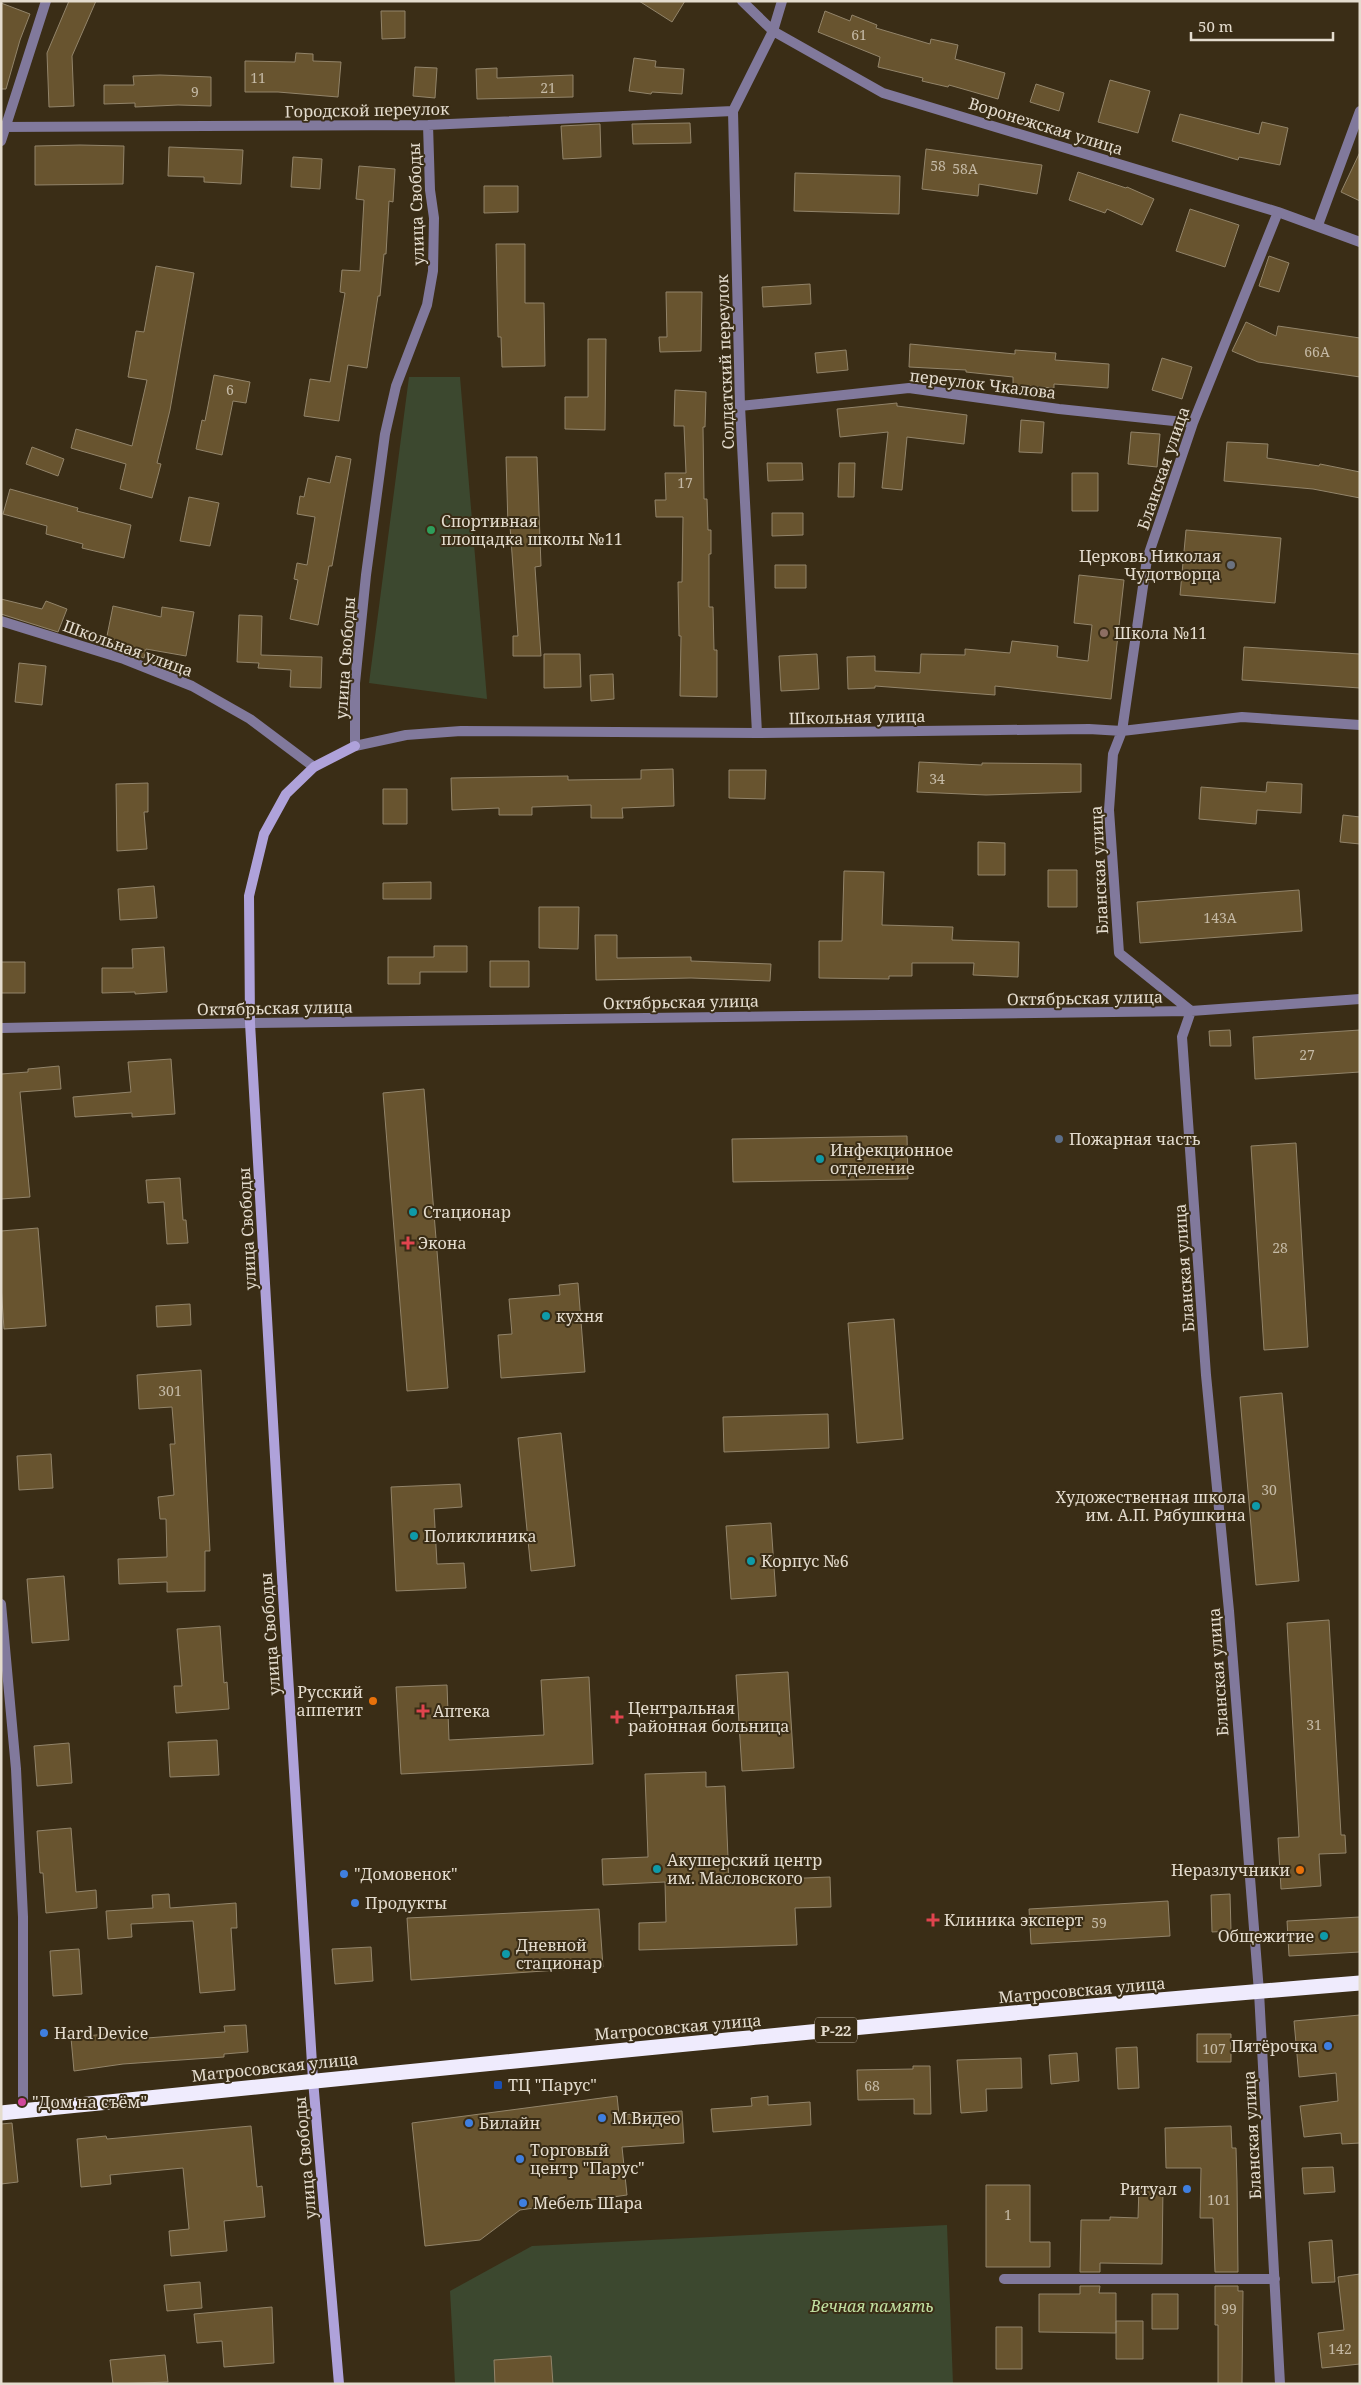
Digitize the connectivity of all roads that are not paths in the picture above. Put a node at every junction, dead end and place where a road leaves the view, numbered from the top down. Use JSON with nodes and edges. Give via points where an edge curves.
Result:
{"nodes":[{"id":1,"x":46,"y":1,"type":"edge"},
{"id":2,"x":742,"y":1,"type":"edge"},
{"id":3,"x":782,"y":1,"type":"edge"},
{"id":4,"x":773,"y":31,"type":"junction"},
{"id":5,"x":733,"y":111,"type":"junction"},
{"id":6,"x":1360,"y":111,"type":"edge"},
{"id":7,"x":428,"y":125,"type":"junction"},
{"id":8,"x":4,"y":127,"type":"edge"},
{"id":9,"x":1,"y":142,"type":"edge"},
{"id":10,"x":1278,"y":212,"type":"junction"},
{"id":11,"x":1318,"y":225,"type":"junction"},
{"id":12,"x":1360,"y":242,"type":"edge"},
{"id":13,"x":740,"y":406,"type":"junction"},
{"id":14,"x":1193,"y":423,"type":"junction"},
{"id":15,"x":1,"y":621,"type":"edge"},
{"id":16,"x":1360,"y":725,"type":"edge"},
{"id":17,"x":1122,"y":731,"type":"junction"},
{"id":18,"x":757,"y":733,"type":"junction"},
{"id":19,"x":355,"y":746,"type":"junction"},
{"id":20,"x":314,"y":767,"type":"junction"},
{"id":21,"x":1360,"y":999,"type":"edge"},
{"id":22,"x":1191,"y":1011,"type":"junction"},
{"id":23,"x":250,"y":1023,"type":"junction"},
{"id":24,"x":1,"y":1028,"type":"edge"},
{"id":25,"x":1,"y":1604,"type":"edge"},
{"id":26,"x":1360,"y":1983,"type":"edge"},
{"id":27,"x":1259,"y":1992,"type":"junction"},
{"id":28,"x":313,"y":2080,"type":"junction"},
{"id":29,"x":23,"y":2111,"type":"junction"},
{"id":30,"x":1,"y":2113,"type":"edge"},
{"id":31,"x":1004,"y":2279,"type":"dead end"},
{"id":32,"x":1275,"y":2279,"type":"junction"},
{"id":33,"x":339,"y":2384,"type":"edge"},
{"id":34,"x":1280,"y":2384,"type":"edge"}],
"edges":[{"from":1,"to":8,"type":"street"},
{"from":2,"to":4,"type":"street","name":"Воронежская улица"},
{"from":3,"to":4,"type":"street","name":"Солдатский переулок"},
{"from":4,"to":5,"type":"street","name":"Солдатский переулок"},
{"from":4,"to":10,"type":"street","name":"Воронежская улица","via":[[883,93]]},
{"from":5,"to":7,"type":"street","name":"Городской переулок"},
{"from":5,"to":13,"type":"street","name":"Солдатский переулок"},
{"from":6,"to":11,"type":"street"},
{"from":7,"to":8,"type":"street","name":"Городской переулок"},
{"from":7,"to":19,"type":"street","name":"улица Свободы","via":[[434,218],[433,271],[427,305],[396,386],[385,434],[355,683]]},
{"from":8,"to":9,"type":"street"},
{"from":10,"to":11,"type":"street","name":"Воронежская улица"},
{"from":10,"to":14,"type":"street","name":"Бланская улица"},
{"from":11,"to":12,"type":"street","name":"Воронежская улица"},
{"from":13,"to":14,"type":"street","name":"переулок Чкалова","via":[[909,388]]},
{"from":13,"to":18,"type":"street","name":"Солдатский переулок"},
{"from":14,"to":17,"type":"street","name":"Бланская улица","via":[[1147,560]]},
{"from":15,"to":20,"type":"street","name":"Школьная улица","via":[[124,659],[192,686],[250,719]]},
{"from":16,"to":17,"type":"street","name":"Школьная улица","via":[[1242,717]]},
{"from":17,"to":18,"type":"street","name":"Школьная улица"},
{"from":17,"to":22,"type":"street","name":"Бланская улица","via":[[1113,754],[1109,810],[1119,953]]},
{"from":18,"to":19,"type":"street","name":"Школьная улица","via":[[461,731],[406,735]]},
{"from":19,"to":20,"type":"street","name":"улица Свободы"},
{"from":20,"to":23,"type":"street","name":"улица Свободы","via":[[286,794],[264,834],[249,896]]},
{"from":21,"to":22,"type":"street","name":"Октябрьская улица"},
{"from":22,"to":23,"type":"street","name":"Октябрьская улица"},
{"from":22,"to":27,"type":"street","name":"Бланская улица","via":[[1182,1037],[1206,1375],[1229,1611]]},
{"from":23,"to":24,"type":"street","name":"Октябрьская улица"},
{"from":23,"to":28,"type":"street","name":"улица Свободы"},
{"from":25,"to":29,"type":"street","via":[[16,1769],[23,1917]]},
{"from":26,"to":27,"type":"highway","name":"Матросовская улица","number":"Р-22"},
{"from":27,"to":28,"type":"highway","name":"Матросовская улица","number":"Р-22"},
{"from":27,"to":32,"type":"street","name":"Бланская улица"},
{"from":28,"to":29,"type":"highway","name":"Матросовская улица","number":"Р-22"},
{"from":28,"to":33,"type":"street","name":"улица Свободы"},
{"from":29,"to":30,"type":"highway","name":"Матросовская улица","number":"Р-22"},
{"from":31,"to":32,"type":"street"},
{"from":32,"to":34,"type":"street","name":"Бланская улица"}]}
